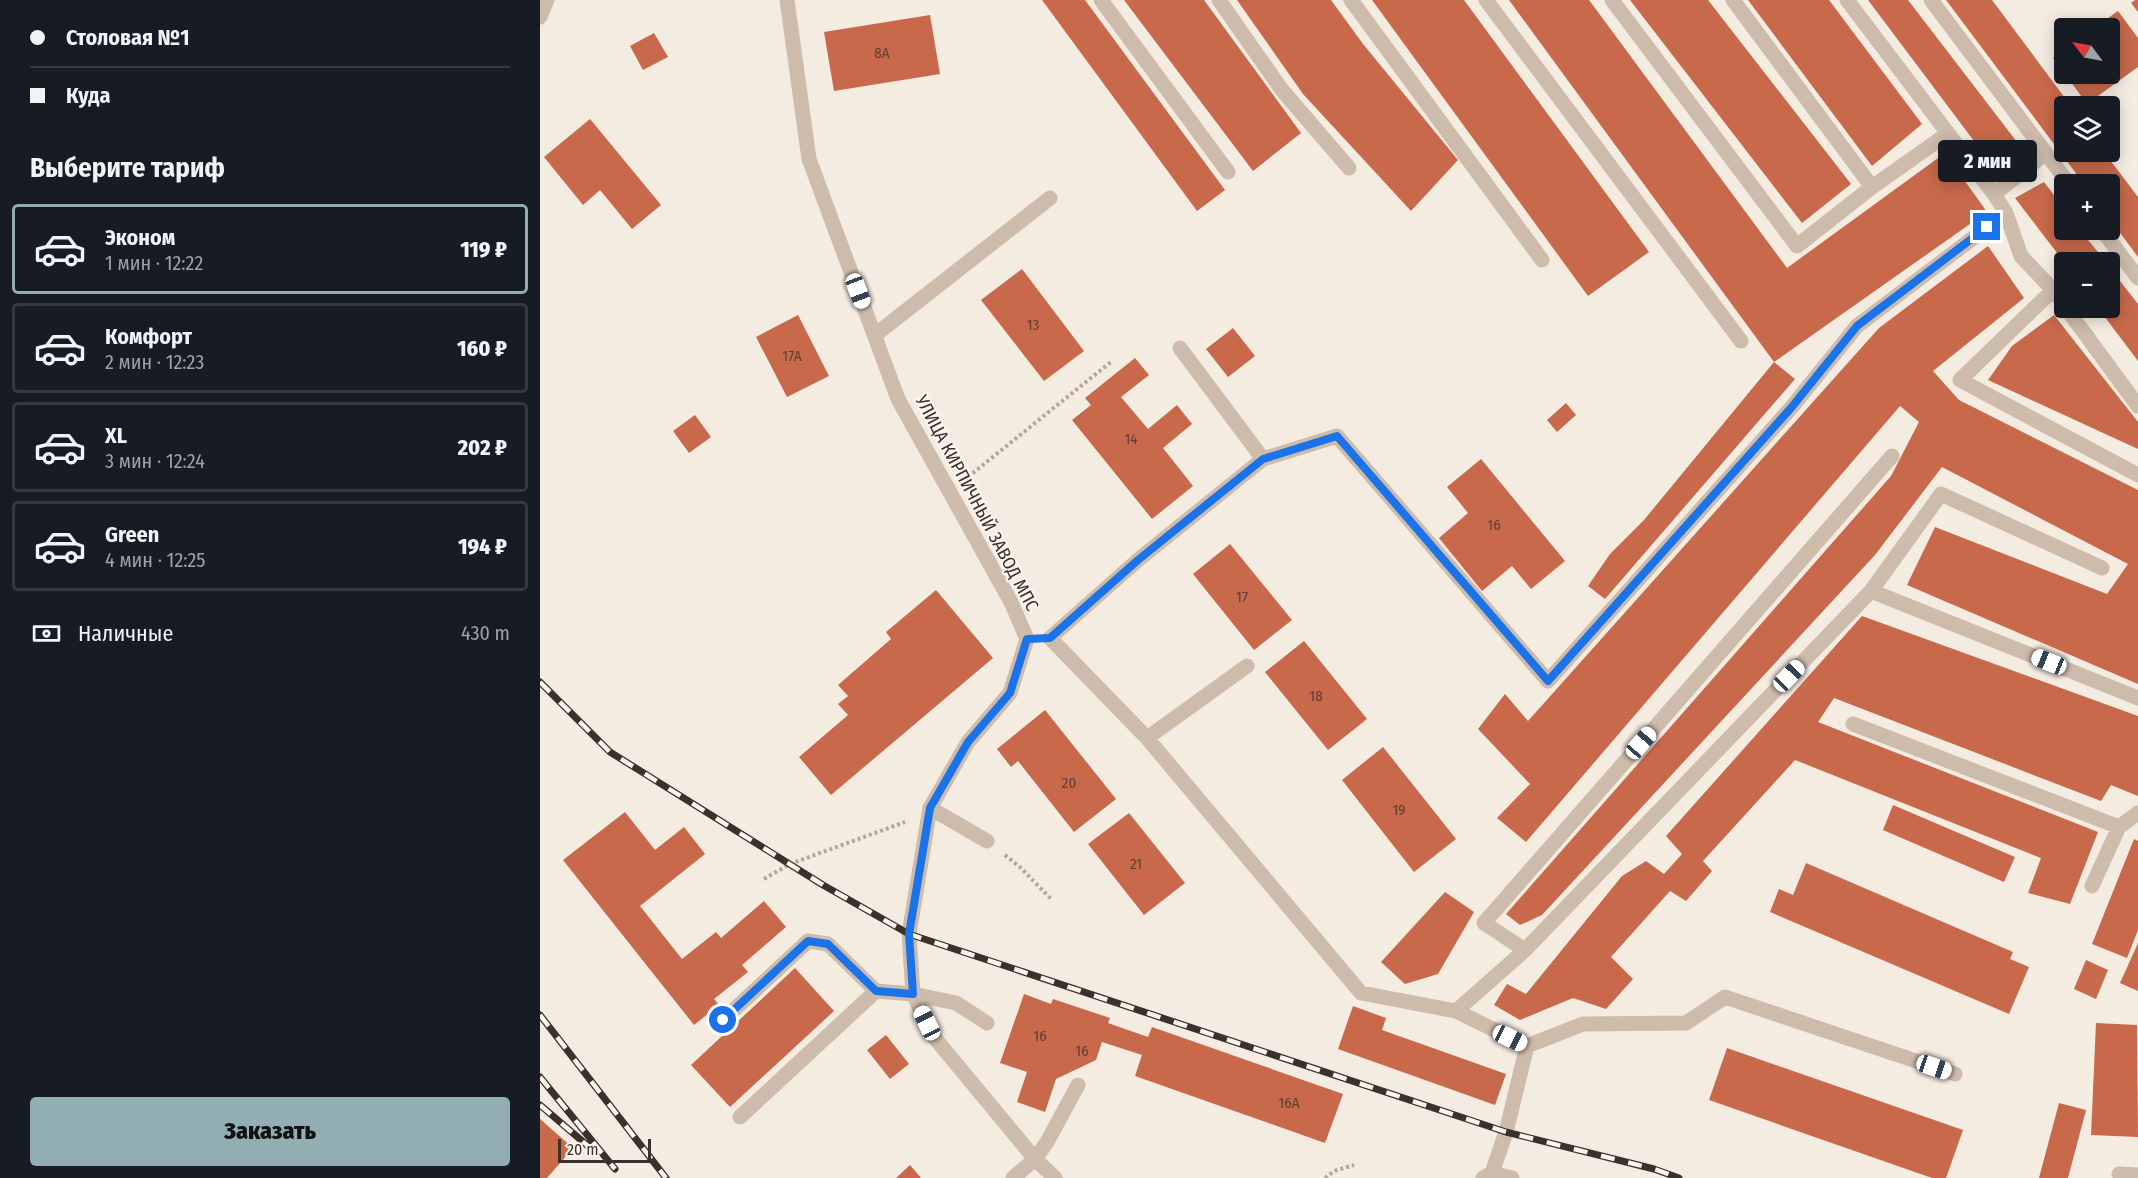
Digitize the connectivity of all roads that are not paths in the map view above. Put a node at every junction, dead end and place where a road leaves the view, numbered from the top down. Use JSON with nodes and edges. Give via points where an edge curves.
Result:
{"nodes":[{"id":1,"x":547,"y":0,"type":"edge"},
{"id":2,"x":787,"y":0,"type":"edge"},
{"id":3,"x":1101,"y":0,"type":"edge"},
{"id":4,"x":1219,"y":0,"type":"edge"},
{"id":5,"x":1351,"y":0,"type":"edge"},
{"id":6,"x":1486,"y":0,"type":"edge"},
{"id":7,"x":1612,"y":0,"type":"edge"},
{"id":8,"x":1733,"y":0,"type":"edge"},
{"id":9,"x":1847,"y":0,"type":"edge"},
{"id":10,"x":1931,"y":0,"type":"edge"},
{"id":11,"x":540,"y":17,"type":"edge"},
{"id":12,"x":1947,"y":134,"type":"junction"},
{"id":13,"x":2046,"y":153,"type":"junction"},
{"id":14,"x":1349,"y":168,"type":"dead end"},
{"id":15,"x":1228,"y":172,"type":"dead end"},
{"id":16,"x":2062,"y":174,"type":"edge"},
{"id":17,"x":1872,"y":187,"type":"junction"},
{"id":18,"x":1994,"y":194,"type":"junction"},
{"id":19,"x":1050,"y":198,"type":"dead end"},
{"id":20,"x":2006,"y":213,"type":"junction"},
{"id":21,"x":2110,"y":240,"type":"edge"},
{"id":22,"x":1542,"y":260,"type":"dead end"},
{"id":23,"x":2138,"y":278,"type":"edge"},
{"id":24,"x":2053,"y":290,"type":"joint"},
{"id":25,"x":2074,"y":318,"type":"edge"},
{"id":26,"x":875,"y":335,"type":"junction"},
{"id":27,"x":1741,"y":341,"type":"dead end"},
{"id":28,"x":1180,"y":348,"type":"dead end"},
{"id":29,"x":2138,"y":406,"type":"edge"},
{"id":30,"x":1892,"y":456,"type":"dead end"},
{"id":31,"x":1263,"y":459,"type":"junction"},
{"id":32,"x":2138,"y":475,"type":"edge"},
{"id":33,"x":2102,"y":568,"type":"dead end"},
{"id":34,"x":1871,"y":591,"type":"junction"},
{"id":35,"x":1050,"y":638,"type":"junction"},
{"id":36,"x":1027,"y":639,"type":"junction"},
{"id":37,"x":1247,"y":666,"type":"dead end"},
{"id":38,"x":2138,"y":698,"type":"edge"},
{"id":39,"x":1853,"y":724,"type":"dead end"},
{"id":40,"x":1147,"y":738,"type":"junction"},
{"id":41,"x":930,"y":808,"type":"junction"},
{"id":42,"x":2138,"y":813,"type":"edge"},
{"id":43,"x":2119,"y":827,"type":"junction"},
{"id":44,"x":987,"y":841,"type":"road end"},
{"id":45,"x":2092,"y":886,"type":"dead end"},
{"id":46,"x":1525,"y":950,"type":"junction"},
{"id":47,"x":876,"y":991,"type":"junction"},
{"id":48,"x":913,"y":994,"type":"junction"},
{"id":49,"x":1456,"y":1011,"type":"junction"},
{"id":50,"x":723,"y":1020,"type":"dead end"},
{"id":51,"x":987,"y":1023,"type":"dead end"},
{"id":52,"x":1527,"y":1046,"type":"junction"},
{"id":53,"x":1955,"y":1074,"type":"dead end"},
{"id":54,"x":1078,"y":1085,"type":"dead end"},
{"id":55,"x":740,"y":1117,"type":"dead end"},
{"id":56,"x":1035,"y":1159,"type":"junction"},
{"id":57,"x":2119,"y":1174,"type":"dead end"},
{"id":58,"x":2138,"y":1175,"type":"edge"},
{"id":59,"x":1487,"y":1176,"type":"edge"},
{"id":60,"x":1013,"y":1178,"type":"edge"},
{"id":61,"x":1055,"y":1178,"type":"edge"},
{"id":62,"x":1512,"y":1178,"type":"edge"}],
"edges":[{"from":1,"to":11,"type":"street"},
{"from":2,"to":26,"type":"street","name":"УЛИЦА КИРПИЧНЫЙ ЗАВОД МПС","via":[[809,159]]},
{"from":3,"to":15,"type":"street"},
{"from":4,"to":14,"type":"street","via":[[1282,90]]},
{"from":5,"to":22,"type":"street"},
{"from":6,"to":27,"type":"street"},
{"from":7,"to":17,"type":"street","via":[[1797,246]]},
{"from":8,"to":17,"type":"street"},
{"from":9,"to":12,"type":"street"},
{"from":10,"to":13,"type":"street"},
{"from":12,"to":17,"type":"street"},
{"from":12,"to":18,"type":"street"},
{"from":13,"to":16,"type":"street"},
{"from":13,"to":18,"type":"street"},
{"from":18,"to":20,"type":"street"},
{"from":19,"to":26,"type":"street"},
{"from":20,"to":24,"type":"street","via":[[2021,256]]},
{"from":20,"to":31,"type":"street","via":[[1857,326],[1791,408],[1548,681],[1337,436]]},
{"from":21,"to":23,"type":"street"},
{"from":24,"to":32,"type":"street","via":[[1960,380]]},
{"from":25,"to":29,"type":"street"},
{"from":26,"to":36,"type":"street","name":"УЛИЦА КИРПИЧНЫЙ ЗАВОД МПС","via":[[898,399],[1011,602]]},
{"from":28,"to":31,"type":"street"},
{"from":30,"to":46,"type":"street","via":[[1484,923]]},
{"from":31,"to":35,"type":"street","via":[[1138,560]]},
{"from":33,"to":34,"type":"street","via":[[1941,494]]},
{"from":34,"to":38,"type":"street"},
{"from":34,"to":46,"type":"street"},
{"from":35,"to":36,"type":"street"},
{"from":35,"to":40,"type":"street"},
{"from":36,"to":41,"type":"street","name":"УЛИЦА КИРПИЧНЫЙ ЗАВОД МПС","via":[[1010,693],[968,742]]},
{"from":37,"to":40,"type":"street"},
{"from":39,"to":43,"type":"street"},
{"from":40,"to":49,"type":"street","via":[[1361,993]]},
{"from":41,"to":44,"type":"street"},
{"from":41,"to":48,"type":"street","name":"УЛИЦА КИРПИЧНЫЙ ЗАВОД МПС","via":[[909,934]]},
{"from":42,"to":43,"type":"street"},
{"from":43,"to":45,"type":"street"},
{"from":46,"to":49,"type":"street"},
{"from":47,"to":48,"type":"street"},
{"from":47,"to":50,"type":"street","via":[[828,944],[808,941]]},
{"from":47,"to":55,"type":"street"},
{"from":48,"to":51,"type":"street","via":[[956,1003]]},
{"from":48,"to":56,"type":"street","name":"УЛИЦА КИРПИЧНЫЙ ЗАВОД МПС","via":[[934,1037]]},
{"from":49,"to":52,"type":"street"},
{"from":52,"to":53,"type":"street","via":[[1583,1024],[1686,1023],[1725,997]]},
{"from":52,"to":59,"type":"street","via":[[1506,1132]]},
{"from":54,"to":56,"type":"street"},
{"from":56,"to":60,"type":"street"},
{"from":56,"to":61,"type":"street","name":"УЛИЦА КИРПИЧНЫЙ ЗАВОД МПС"},
{"from":57,"to":58,"type":"street"},
{"from":59,"to":62,"type":"street"}]}
